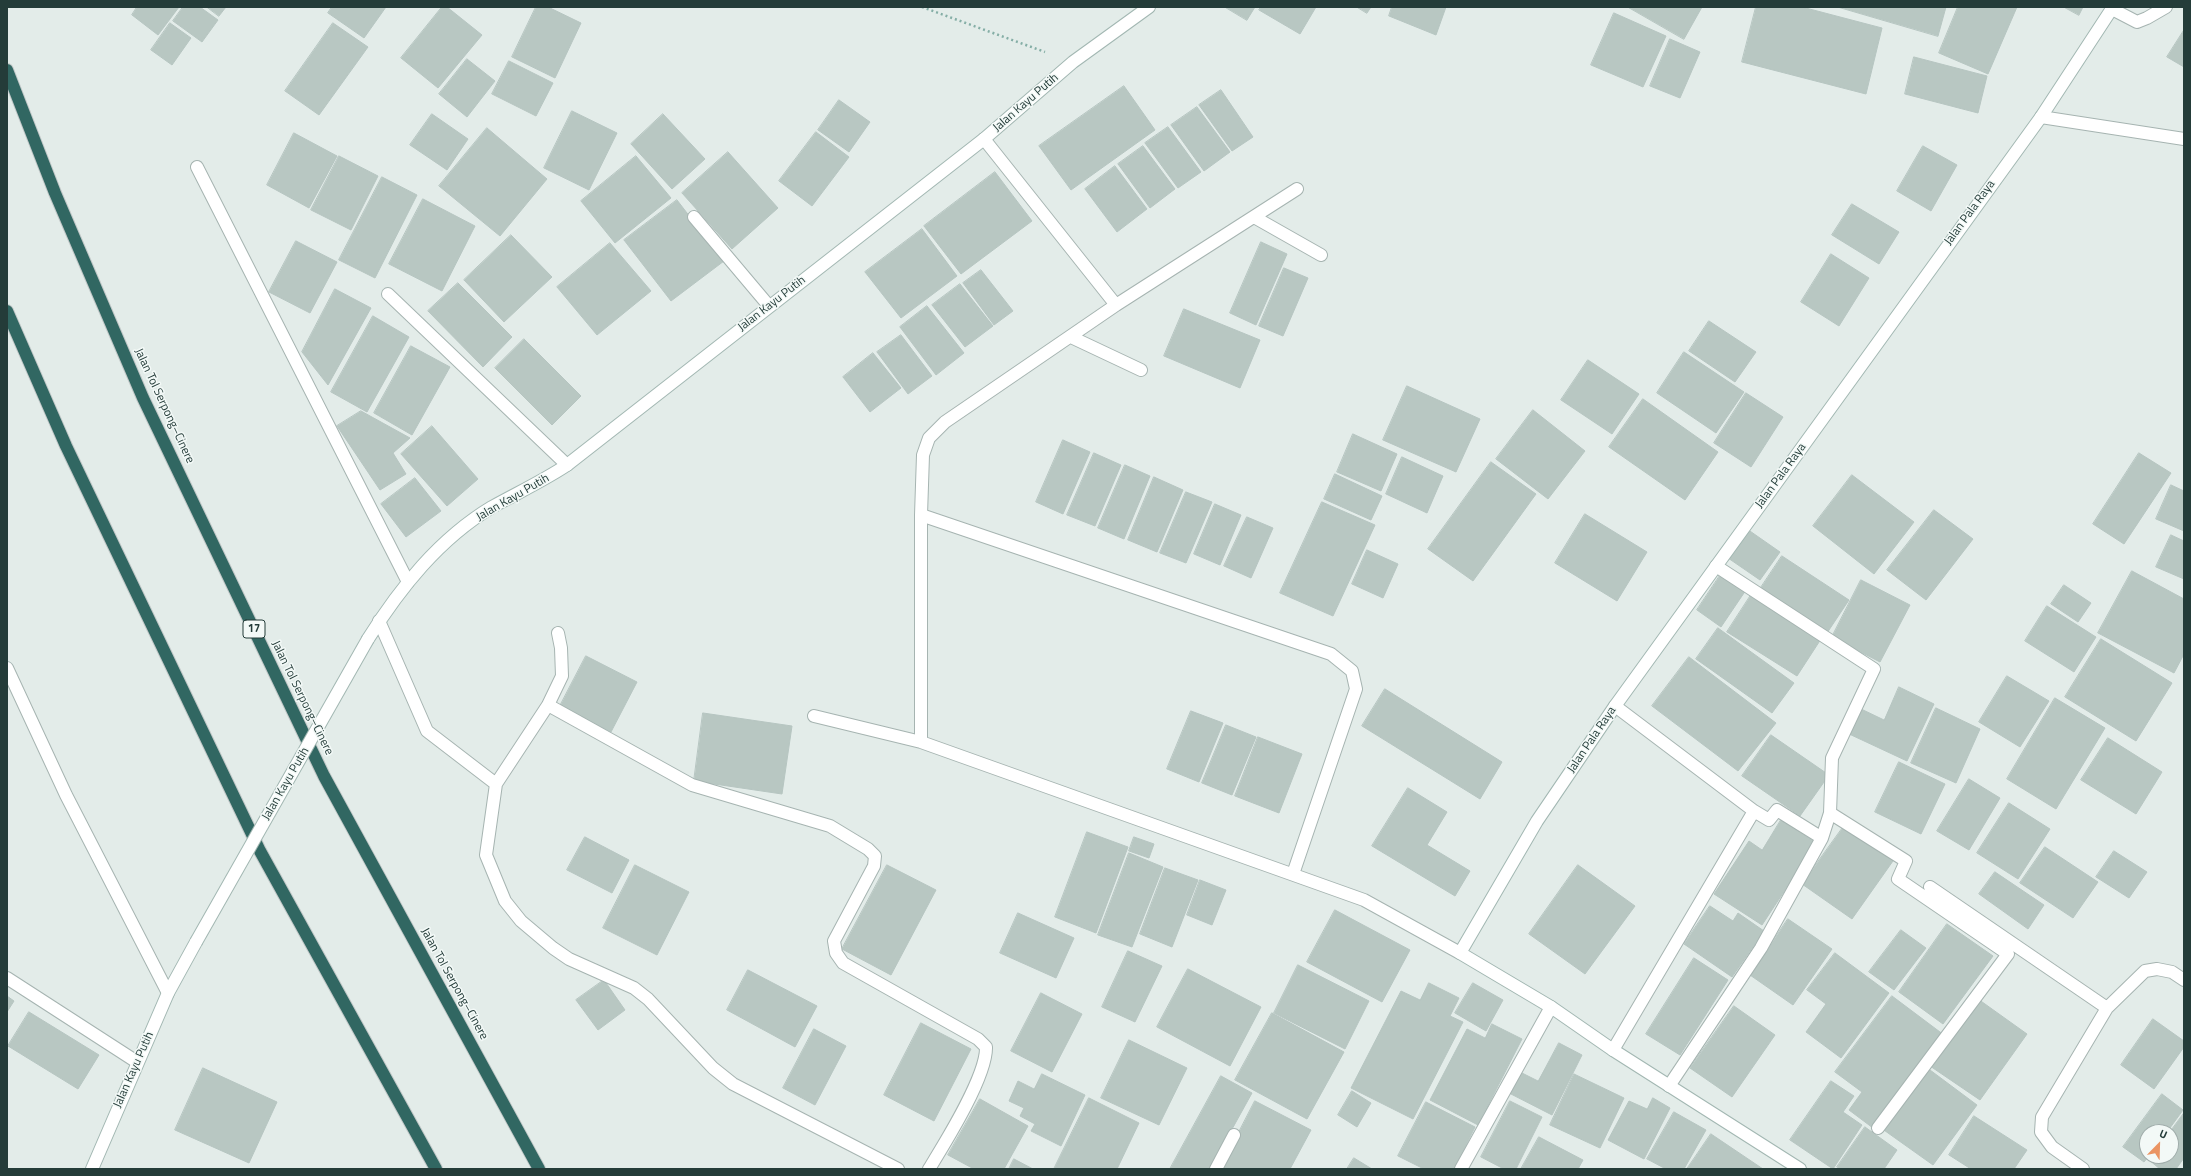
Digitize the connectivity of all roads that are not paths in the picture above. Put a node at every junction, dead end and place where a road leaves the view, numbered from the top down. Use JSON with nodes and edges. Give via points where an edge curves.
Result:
{"nodes":[{"id":1,"x":1149,"y":7,"type":"edge"},
{"id":2,"x":2166,"y":7,"type":"edge"},
{"id":3,"x":2112,"y":8,"type":"edge"},
{"id":4,"x":7,"y":70,"type":"edge"},
{"id":5,"x":2041,"y":117,"type":"junction"},
{"id":6,"x":984,"y":139,"type":"junction"},
{"id":7,"x":2184,"y":139,"type":"edge"},
{"id":8,"x":196,"y":167,"type":"dead end"},
{"id":9,"x":1297,"y":190,"type":"dead end"},
{"id":10,"x":694,"y":217,"type":"dead end"},
{"id":11,"x":1254,"y":217,"type":"junction"},
{"id":12,"x":1320,"y":255,"type":"dead end"},
{"id":13,"x":388,"y":294,"type":"dead end"},
{"id":14,"x":1116,"y":305,"type":"junction"},
{"id":15,"x":769,"y":306,"type":"junction"},
{"id":16,"x":7,"y":310,"type":"edge"},
{"id":17,"x":1071,"y":337,"type":"junction"},
{"id":18,"x":1141,"y":370,"type":"dead end"},
{"id":19,"x":567,"y":465,"type":"junction"},
{"id":20,"x":921,"y":515,"type":"junction"},
{"id":21,"x":1716,"y":566,"type":"junction"},
{"id":22,"x":408,"y":582,"type":"junction"},
{"id":23,"x":379,"y":621,"type":"junction"},
{"id":24,"x":558,"y":633,"type":"dead end"},
{"id":25,"x":7,"y":668,"type":"edge"},
{"id":26,"x":548,"y":705,"type":"junction"},
{"id":27,"x":1615,"y":706,"type":"junction"},
{"id":28,"x":814,"y":716,"type":"dead end"},
{"id":29,"x":921,"y":742,"type":"junction"},
{"id":30,"x":496,"y":784,"type":"junction"},
{"id":31,"x":1754,"y":811,"type":"junction"},
{"id":32,"x":1830,"y":813,"type":"junction"},
{"id":33,"x":1822,"y":838,"type":"junction"},
{"id":34,"x":1293,"y":874,"type":"junction"},
{"id":35,"x":1930,"y":887,"type":"dead end"},
{"id":36,"x":1460,"y":953,"type":"junction"},
{"id":37,"x":7,"y":978,"type":"edge"},
{"id":38,"x":2184,"y":980,"type":"edge"},
{"id":39,"x":168,"y":993,"type":"junction"},
{"id":40,"x":1551,"y":1007,"type":"junction"},
{"id":41,"x":2107,"y":1008,"type":"junction"},
{"id":42,"x":1613,"y":1050,"type":"junction"},
{"id":43,"x":137,"y":1062,"type":"junction"},
{"id":44,"x":1669,"y":1086,"type":"junction"},
{"id":45,"x":1878,"y":1128,"type":"dead end"},
{"id":46,"x":1234,"y":1135,"type":"dead end"},
{"id":47,"x":92,"y":1169,"type":"edge"},
{"id":48,"x":436,"y":1169,"type":"edge"},
{"id":49,"x":539,"y":1169,"type":"edge"},
{"id":50,"x":898,"y":1169,"type":"edge"},
{"id":51,"x":929,"y":1169,"type":"edge"},
{"id":52,"x":1216,"y":1169,"type":"edge"},
{"id":53,"x":1461,"y":1169,"type":"edge"},
{"id":54,"x":1800,"y":1169,"type":"edge"},
{"id":55,"x":2083,"y":1169,"type":"edge"}],
"edges":[{"from":1,"to":6,"type":"street","name":"Jalan Kayu Putih","via":[[1073,62]]},
{"from":2,"to":3,"type":"street","via":[[2137,22]]},
{"from":3,"to":5,"type":"street","name":"Jalan Pala Raya"},
{"from":4,"to":49,"type":"highway","name":"Jalan Tol Serpong–Cinere","number":"17","via":[[55,193],[143,398],[324,776]]},
{"from":5,"to":7,"type":"street"},
{"from":5,"to":21,"type":"street","name":"Jalan Pala Raya"},
{"from":6,"to":14,"type":"street"},
{"from":6,"to":15,"type":"street","name":"Jalan Kayu Putih"},
{"from":8,"to":22,"type":"street"},
{"from":9,"to":11,"type":"street"},
{"from":10,"to":15,"type":"street"},
{"from":11,"to":12,"type":"street"},
{"from":11,"to":14,"type":"street"},
{"from":13,"to":19,"type":"street"},
{"from":14,"to":17,"type":"street"},
{"from":15,"to":19,"type":"street","name":"Jalan Kayu Putih"},
{"from":16,"to":48,"type":"highway","via":[[66,446],[260,851]]},
{"from":17,"to":18,"type":"street"},
{"from":17,"to":20,"type":"street","via":[[945,422],[929,438],[923,454]]},
{"from":19,"to":22,"type":"street","name":"Jalan Kayu Putih","via":[[456,532],[427,559]]},
{"from":20,"to":29,"type":"street"},
{"from":20,"to":34,"type":"street","via":[[1331,654],[1352,671],[1356,689]]},
{"from":21,"to":27,"type":"street","name":"Jalan Pala Raya"},
{"from":21,"to":32,"type":"street","via":[[1874,669],[1832,758]]},
{"from":22,"to":23,"type":"street","name":"Jalan Kayu Putih"},
{"from":23,"to":30,"type":"street","via":[[427,731]]},
{"from":23,"to":39,"type":"street","name":"Jalan Kayu Putih","bridge":true},
{"from":24,"to":26,"type":"street","via":[[562,676]]},
{"from":25,"to":39,"type":"street","via":[[66,795]]},
{"from":26,"to":30,"type":"street"},
{"from":26,"to":51,"type":"street","via":[[692,785],[830,826],[868,848],[875,856],[874,866],[834,941],[836,953],[842,963],[978,1038],[986,1047],[983,1066],[959,1118]]},
{"from":27,"to":31,"type":"street"},
{"from":27,"to":36,"type":"street","name":"Jalan Pala Raya","via":[[1537,820]]},
{"from":28,"to":29,"type":"street"},
{"from":29,"to":34,"type":"street"},
{"from":30,"to":50,"type":"street","via":[[486,855],[505,901],[521,921],[569,959],[634,988],[648,999],[713,1068],[733,1084]]},
{"from":31,"to":33,"type":"street","via":[[1769,820],[1777,810]]},
{"from":31,"to":42,"type":"street"},
{"from":32,"to":33,"type":"street"},
{"from":32,"to":45,"type":"street","via":[[1906,860],[1898,879],[2008,954]]},
{"from":33,"to":44,"type":"street","via":[[1760,948]]},
{"from":34,"to":36,"type":"street","via":[[1364,900]]},
{"from":35,"to":41,"type":"street"},
{"from":36,"to":40,"type":"street"},
{"from":37,"to":43,"type":"street"},
{"from":38,"to":41,"type":"street","via":[[2172,972],[2158,969],[2145,971]]},
{"from":39,"to":43,"type":"street","name":"Jalan Kayu Putih"},
{"from":40,"to":42,"type":"street"},
{"from":40,"to":53,"type":"street"},
{"from":41,"to":55,"type":"street","via":[[2042,1117],[2041,1132],[2052,1147]]},
{"from":42,"to":44,"type":"street"},
{"from":43,"to":47,"type":"street","name":"Jalan Kayu Putih"},
{"from":44,"to":54,"type":"street"},
{"from":46,"to":52,"type":"street"}]}
